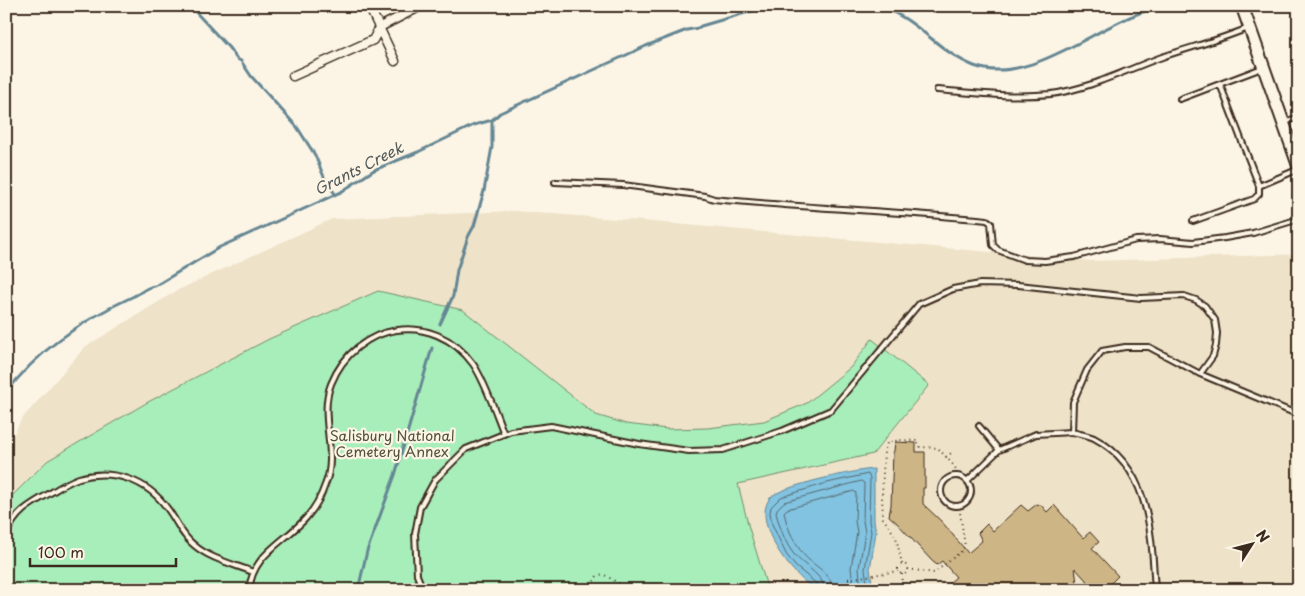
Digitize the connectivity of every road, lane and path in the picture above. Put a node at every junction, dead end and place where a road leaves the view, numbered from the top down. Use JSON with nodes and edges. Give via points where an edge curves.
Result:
{"nodes":[{"id":1,"x":369,"y":6,"type":"edge"},
{"id":2,"x":421,"y":6,"type":"edge"},
{"id":3,"x":1242,"y":6,"type":"edge"},
{"id":4,"x":1248,"y":23,"type":"junction"},
{"id":5,"x":380,"y":27,"type":"junction"},
{"id":6,"x":395,"y":61,"type":"dead end"},
{"id":7,"x":1264,"y":68,"type":"junction"},
{"id":8,"x":293,"y":76,"type":"dead end"},
{"id":9,"x":1220,"y":84,"type":"junction"},
{"id":10,"x":937,"y":90,"type":"dead end"},
{"id":11,"x":1180,"y":99,"type":"dead end"},
{"id":12,"x":1299,"y":117,"type":"edge"},
{"id":13,"x":1283,"y":122,"type":"junction"},
{"id":14,"x":1299,"y":168,"type":"edge"},
{"id":15,"x":555,"y":182,"type":"dead end"},
{"id":16,"x":1258,"y":186,"type":"junction"},
{"id":17,"x":1299,"y":219,"type":"edge"},
{"id":18,"x":1193,"y":221,"type":"dead end"},
{"id":19,"x":1200,"y":374,"type":"junction"},
{"id":20,"x":1299,"y":415,"type":"edge"},
{"id":21,"x":978,"y":426,"type":"dead end"},
{"id":22,"x":1072,"y":432,"type":"junction"},
{"id":23,"x":504,"y":434,"type":"junction"},
{"id":24,"x":954,"y":450,"type":"dead end"},
{"id":25,"x":999,"y":450,"type":"junction"},
{"id":26,"x":946,"y":457,"type":"junction"},
{"id":27,"x":958,"y":476,"type":"junction"},
{"id":28,"x":967,"y":481,"type":"junction"},
{"id":29,"x":959,"y":506,"type":"junction"},
{"id":30,"x":6,"y":536,"type":"edge"},
{"id":31,"x":902,"y":564,"type":"junction"},
{"id":32,"x":908,"y":569,"type":"junction"},
{"id":33,"x":898,"y":571,"type":"junction"},
{"id":34,"x":253,"y":572,"type":"junction"},
{"id":35,"x":902,"y":574,"type":"junction"},
{"id":36,"x":848,"y":579,"type":"dead end"},
{"id":37,"x":249,"y":590,"type":"edge"},
{"id":38,"x":423,"y":590,"type":"edge"},
{"id":39,"x":589,"y":590,"type":"edge"},
{"id":40,"x":630,"y":590,"type":"edge"},
{"id":41,"x":645,"y":590,"type":"edge"},
{"id":42,"x":661,"y":590,"type":"edge"},
{"id":43,"x":901,"y":590,"type":"edge"},
{"id":44,"x":1155,"y":590,"type":"edge"}],
"edges":[{"from":1,"to":5,"type":"street"},
{"from":2,"to":5,"type":"street"},
{"from":3,"to":4,"type":"main road"},
{"from":4,"to":7,"type":"main road"},
{"from":4,"to":10,"type":"lane","via":[[1226,38],[1197,45],[1077,89],[1050,94],[1001,96]]},
{"from":5,"to":6,"type":"street"},
{"from":5,"to":8,"type":"street","via":[[373,40]]},
{"from":7,"to":9,"type":"lane"},
{"from":7,"to":13,"type":"main road"},
{"from":9,"to":11,"type":"lane"},
{"from":9,"to":16,"type":"lane"},
{"from":12,"to":13,"type":"lane"},
{"from":13,"to":14,"type":"main road"},
{"from":14,"to":16,"type":"lane"},
{"from":15,"to":17,"type":"lane","via":[[623,185],[714,199],[790,206],[987,220],[991,223],[993,245],[998,250],[1025,260],[1045,261],[1074,257],[1136,240],[1193,242],[1225,238]]},
{"from":16,"to":18,"type":"lane","via":[[1259,194],[1254,199]]},
{"from":19,"to":20,"type":"lane"},
{"from":19,"to":22,"type":"lane","via":[[1149,347],[1102,350],[1087,370],[1074,402]]},
{"from":19,"to":23,"type":"lane","via":[[1213,356],[1217,333],[1215,320],[1206,306],[1196,300],[1184,296],[1141,298],[980,284],[953,289],[919,304],[831,410],[782,431],[723,450],[689,451],[551,426]]},
{"from":21,"to":25,"type":"lane"},
{"from":22,"to":25,"type":"lane","via":[[1036,434]]},
{"from":22,"to":44,"type":"lane","via":[[1092,437],[1108,447],[1126,464],[1138,483],[1147,514]]},
{"from":23,"to":34,"type":"lane","via":[[474,365],[456,346],[441,336],[416,330],[391,331],[370,338],[353,349],[330,385],[326,406],[330,468],[318,501],[306,518],[272,548]]},
{"from":23,"to":38,"type":"lane","via":[[466,449],[435,480],[420,507],[415,534],[417,575]]},
{"from":24,"to":26,"type":"path"},
{"from":25,"to":28,"type":"lane"},
{"from":26,"to":27,"type":"path"},
{"from":26,"to":31,"type":"path","via":[[938,448],[918,447],[918,441],[892,440],[885,446],[883,518],[896,537]]},
{"from":27,"to":28,"type":"lane"},
{"from":27,"to":29,"type":"lane","via":[[948,478],[941,491],[948,504]]},
{"from":28,"to":29,"type":"lane","via":[[970,494],[966,503]]},
{"from":29,"to":32,"type":"path","via":[[963,550],[934,573]]},
{"from":30,"to":34,"type":"lane","via":[[12,521],[36,500],[76,479],[112,475],[134,480],[152,492],[168,508],[182,534],[194,546]]},
{"from":31,"to":32,"type":"path"},
{"from":31,"to":33,"type":"path"},
{"from":32,"to":35,"type":"path"},
{"from":33,"to":35,"type":"path"},
{"from":33,"to":36,"type":"path"},
{"from":34,"to":37,"type":"lane"},
{"from":35,"to":43,"type":"path"},
{"from":39,"to":40,"type":"path","via":[[603,574]]},
{"from":41,"to":42,"type":"lane"}]}
